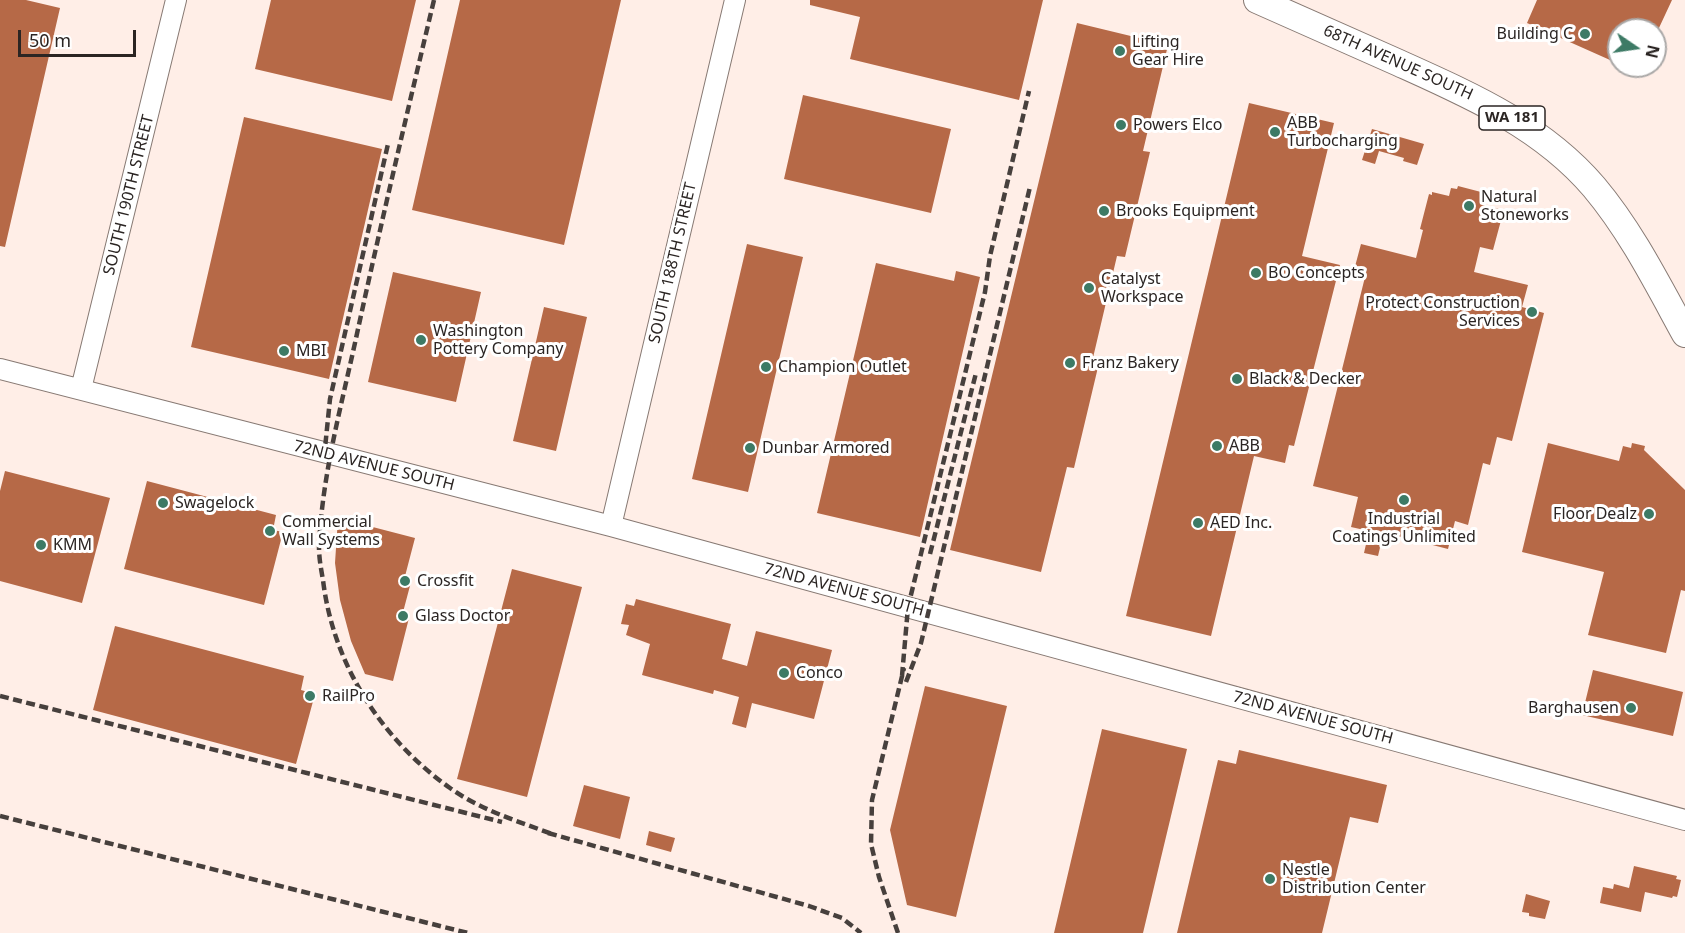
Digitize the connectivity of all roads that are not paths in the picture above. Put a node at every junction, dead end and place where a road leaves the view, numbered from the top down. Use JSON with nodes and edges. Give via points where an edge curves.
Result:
{"nodes":[{"id":1,"x":176,"y":0,"type":"edge"},
{"id":2,"x":735,"y":0,"type":"edge"},
{"id":3,"x":1257,"y":0,"type":"edge"},
{"id":4,"x":1685,"y":334,"type":"edge"},
{"id":5,"x":0,"y":369,"type":"edge"},
{"id":6,"x":81,"y":389,"type":"junction"},
{"id":7,"x":611,"y":526,"type":"junction"},
{"id":8,"x":1685,"y":820,"type":"edge"}],
"edges":[{"from":1,"to":6,"type":"street","name":"SOUTH 190TH STREET"},
{"from":2,"to":7,"type":"street","name":"SOUTH 188TH STREET"},
{"from":3,"to":4,"type":"main road","name":"68TH AVENUE SOUTH","number":"WA 181","via":[[1480,100],[1520,122],[1551,146],[1593,186],[1629,234]]},
{"from":5,"to":6,"type":"street","name":"72ND AVENUE SOUTH"},
{"from":6,"to":7,"type":"street","name":"72ND AVENUE SOUTH"},
{"from":7,"to":8,"type":"street","name":"72ND AVENUE SOUTH"}]}
